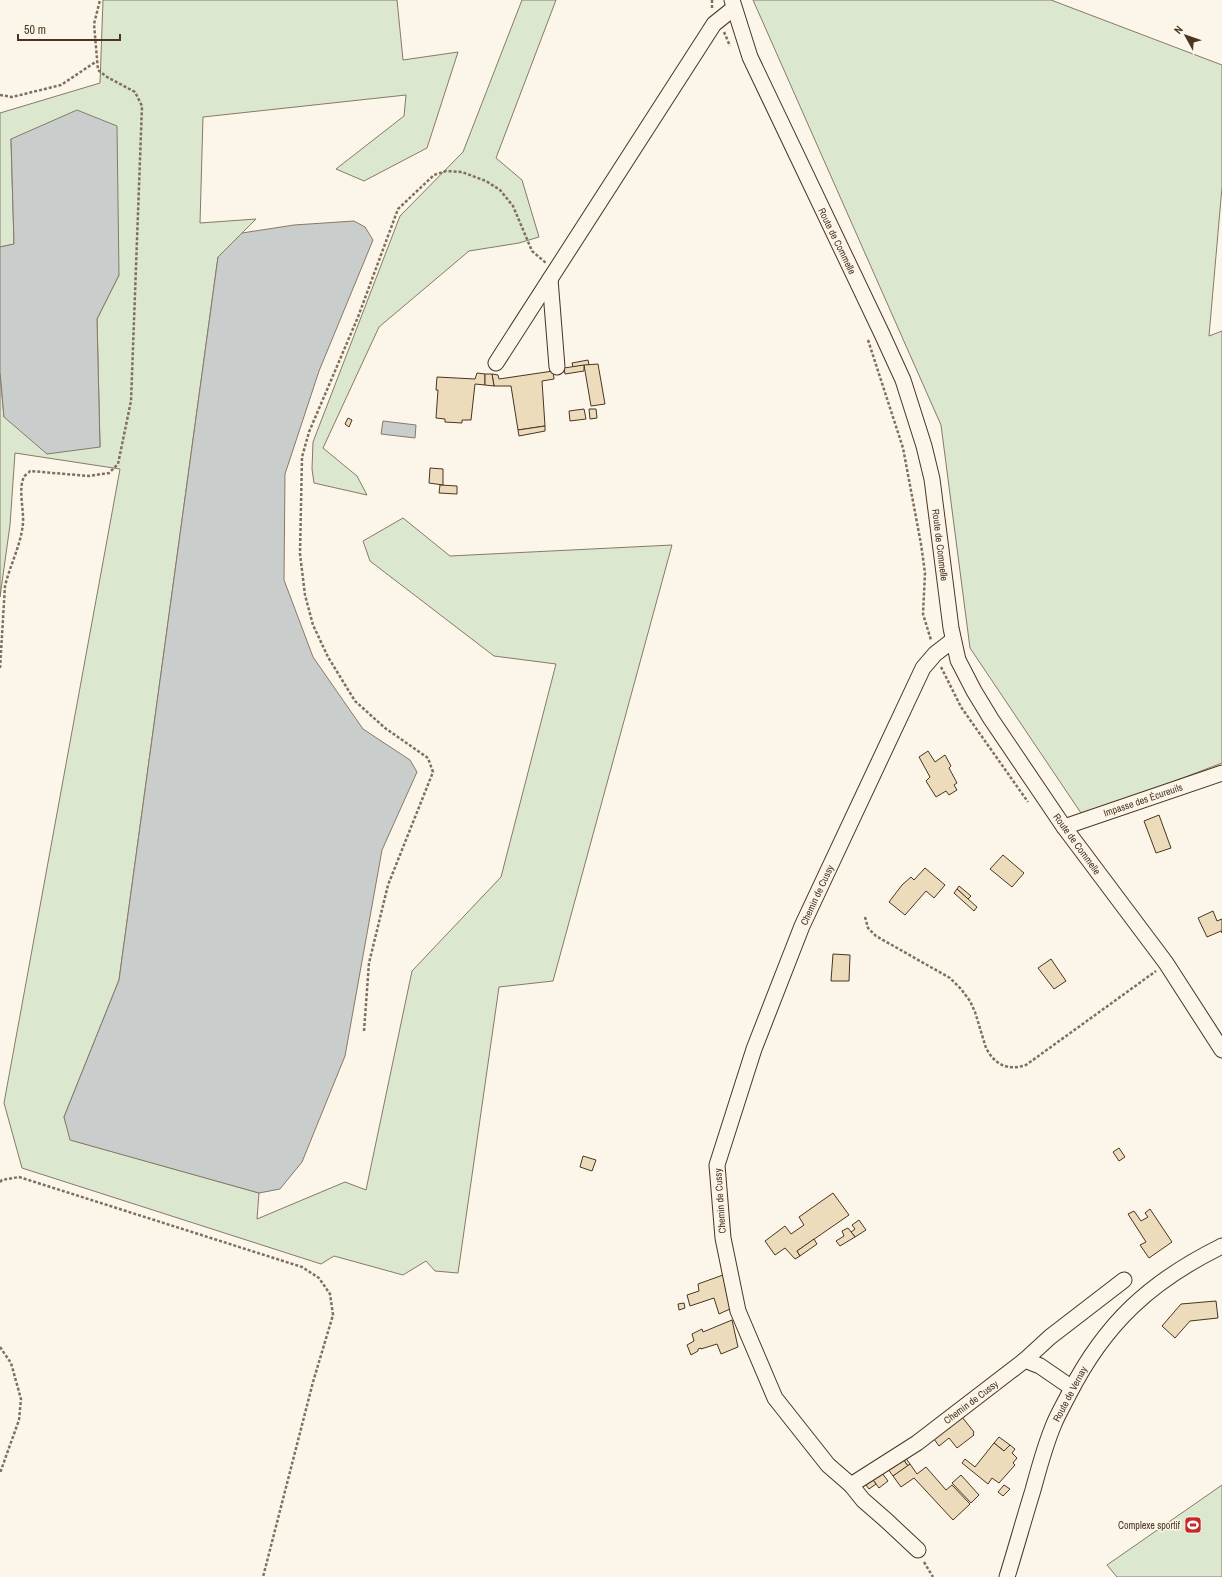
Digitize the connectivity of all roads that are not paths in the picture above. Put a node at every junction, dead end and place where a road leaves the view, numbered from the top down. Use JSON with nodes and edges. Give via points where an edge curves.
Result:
{"nodes":[{"id":1,"x":733,"y":4,"type":"edge"},
{"id":2,"x":552,"y":275,"type":"junction"},
{"id":3,"x":496,"y":363,"type":"dead end"},
{"id":4,"x":557,"y":367,"type":"dead end"},
{"id":5,"x":953,"y":640,"type":"junction"},
{"id":6,"x":1222,"y":773,"type":"edge"},
{"id":7,"x":1064,"y":827,"type":"junction"},
{"id":8,"x":1222,"y":1050,"type":"edge"},
{"id":9,"x":1222,"y":1246,"type":"edge"},
{"id":10,"x":1124,"y":1280,"type":"dead end"},
{"id":11,"x":1025,"y":1360,"type":"junction"},
{"id":12,"x":1072,"y":1388,"type":"junction"},
{"id":13,"x":851,"y":1485,"type":"junction"},
{"id":14,"x":918,"y":1550,"type":"dead end"},
{"id":15,"x":1007,"y":1577,"type":"edge"}],
"edges":[{"from":1,"to":2,"type":"street","via":[[714,24]]},
{"from":1,"to":5,"type":"street","name":"Route de Commelle","via":[[750,58],[882,334],[912,406],[932,479]]},
{"from":2,"to":3,"type":"street"},
{"from":2,"to":4,"type":"street"},
{"from":5,"to":7,"type":"street","name":"Route de Commelle","via":[[958,660],[974,691]]},
{"from":5,"to":13,"type":"street","name":"Chemin de Cussy","via":[[935,654],[924,668],[802,926],[754,1049],[717,1165],[723,1238],[738,1310],[775,1398],[828,1465]]},
{"from":6,"to":7,"type":"street","name":"Impasse des Écureuils"},
{"from":7,"to":8,"type":"street","name":"Route de Commelle","via":[[1166,963]]},
{"from":9,"to":12,"type":"street","name":"Route de Vernay","via":[[1196,1259],[1143,1296],[1114,1324],[1080,1371]]},
{"from":10,"to":11,"type":"street","name":"Chemin de Cussy","via":[[1050,1337]]},
{"from":11,"to":12,"type":"street","via":[[1040,1366]]},
{"from":11,"to":13,"type":"street","name":"Chemin de Cussy","via":[[917,1443]]},
{"from":12,"to":15,"type":"street","name":"Route de Vernay","via":[[1054,1423]]},
{"from":13,"to":14,"type":"street"}]}
